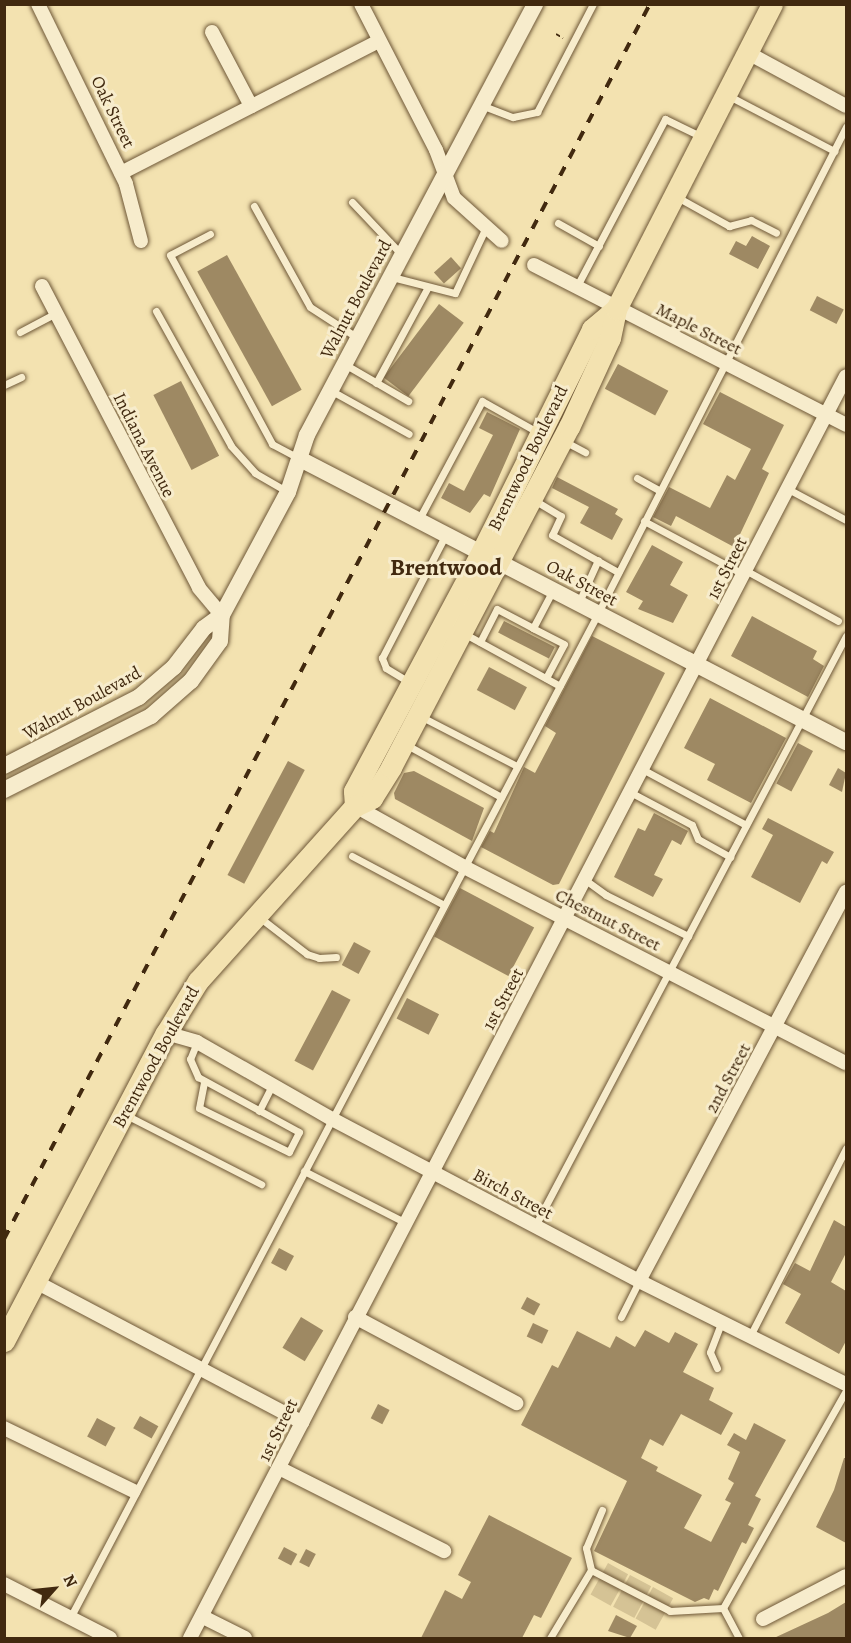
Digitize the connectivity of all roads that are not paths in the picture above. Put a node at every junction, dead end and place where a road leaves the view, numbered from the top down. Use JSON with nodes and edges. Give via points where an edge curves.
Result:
{"nodes":[{"id":1,"x":38,"y":4,"type":"edge"},
{"id":2,"x":361,"y":4,"type":"edge"},
{"id":3,"x":535,"y":4,"type":"edge"},
{"id":4,"x":593,"y":4,"type":"edge"},
{"id":5,"x":772,"y":4,"type":"edge"},
{"id":6,"x":212,"y":32,"type":"dead end"},
{"id":7,"x":379,"y":41,"type":"junction"},
{"id":8,"x":748,"y":53,"type":"junction"},
{"id":9,"x":726,"y":95,"type":"junction"},
{"id":10,"x":481,"y":105,"type":"junction"},
{"id":11,"x":251,"y":106,"type":"junction"},
{"id":12,"x":846,"y":106,"type":"edge"},
{"id":13,"x":846,"y":127,"type":"edge"},
{"id":14,"x":704,"y":138,"type":"junction"},
{"id":15,"x":834,"y":151,"type":"junction"},
{"id":16,"x":444,"y":172,"type":"junction"},
{"id":17,"x":121,"y":173,"type":"junction"},
{"id":18,"x":675,"y":196,"type":"junction"},
{"id":19,"x":352,"y":201,"type":"dead end"},
{"id":20,"x":254,"y":206,"type":"dead end"},
{"id":21,"x":558,"y":223,"type":"dead end"},
{"id":22,"x":486,"y":227,"type":"junction"},
{"id":23,"x":776,"y":233,"type":"dead end"},
{"id":24,"x":210,"y":234,"type":"dead end"},
{"id":25,"x":141,"y":241,"type":"dead end"},
{"id":26,"x":502,"y":241,"type":"dead end"},
{"id":27,"x":599,"y":246,"type":"junction"},
{"id":28,"x":401,"y":254,"type":"junction"},
{"id":29,"x":534,"y":265,"type":"dead end"},
{"id":30,"x":390,"y":276,"type":"junction"},
{"id":31,"x":42,"y":286,"type":"dead end"},
{"id":32,"x":577,"y":286,"type":"junction"},
{"id":33,"x":428,"y":287,"type":"junction"},
{"id":34,"x":616,"y":309,"type":"junction"},
{"id":35,"x":156,"y":310,"type":"dead end"},
{"id":36,"x":56,"y":313,"type":"junction"},
{"id":37,"x":20,"y":333,"type":"dead end"},
{"id":38,"x":358,"y":338,"type":"junction"},
{"id":39,"x":724,"y":362,"type":"junction"},
{"id":40,"x":343,"y":364,"type":"junction"},
{"id":41,"x":846,"y":376,"type":"edge"},
{"id":42,"x":21,"y":377,"type":"dead end"},
{"id":43,"x":376,"y":383,"type":"junction"},
{"id":44,"x":4,"y":385,"type":"edge"},
{"id":45,"x":330,"y":390,"type":"junction"},
{"id":46,"x":408,"y":401,"type":"dead end"},
{"id":47,"x":826,"y":414,"type":"junction"},
{"id":48,"x":846,"y":425,"type":"edge"},
{"id":49,"x":409,"y":434,"type":"dead end"},
{"id":50,"x":540,"y":434,"type":"junction"},
{"id":51,"x":562,"y":440,"type":"junction"},
{"id":52,"x":585,"y":452,"type":"dead end"},
{"id":53,"x":300,"y":459,"type":"junction"},
{"id":54,"x":637,"y":478,"type":"dead end"},
{"id":55,"x":788,"y":489,"type":"junction"},
{"id":56,"x":659,"y":490,"type":"junction"},
{"id":57,"x":288,"y":492,"type":"junction"},
{"id":58,"x":531,"y":498,"type":"junction"},
{"id":59,"x":846,"y":520,"type":"edge"},
{"id":60,"x":418,"y":521,"type":"junction"},
{"id":61,"x":644,"y":521,"type":"junction"},
{"id":62,"x":446,"y":534,"type":"junction"},
{"id":63,"x":490,"y":555,"type":"junction"},
{"id":64,"x":598,"y":560,"type":"junction"},
{"id":65,"x":618,"y":572,"type":"junction"},
{"id":66,"x":744,"y":572,"type":"junction"},
{"id":67,"x":554,"y":590,"type":"junction"},
{"id":68,"x":578,"y":603,"type":"junction"},
{"id":69,"x":598,"y":613,"type":"junction"},
{"id":70,"x":222,"y":615,"type":"junction"},
{"id":71,"x":838,"y":621,"type":"dead end"},
{"id":72,"x":533,"y":628,"type":"junction"},
{"id":73,"x":460,"y":631,"type":"junction"},
{"id":74,"x":846,"y":636,"type":"edge"},
{"id":75,"x":480,"y":642,"type":"junction"},
{"id":76,"x":844,"y":645,"type":"edge"},
{"id":77,"x":698,"y":665,"type":"junction"},
{"id":78,"x":546,"y":678,"type":"junction"},
{"id":79,"x":560,"y":686,"type":"junction"},
{"id":80,"x":418,"y":699,"type":"junction"},
{"id":81,"x":802,"y":719,"type":"junction"},
{"id":82,"x":846,"y":742,"type":"edge"},
{"id":83,"x":403,"y":743,"type":"junction"},
{"id":84,"x":4,"y":766,"type":"edge"},
{"id":85,"x":517,"y":766,"type":"junction"},
{"id":86,"x":642,"y":769,"type":"junction"},
{"id":87,"x":4,"y":790,"type":"edge"},
{"id":88,"x":630,"y":792,"type":"junction"},
{"id":89,"x":501,"y":796,"type":"junction"},
{"id":90,"x":355,"y":806,"type":"junction"},
{"id":91,"x":746,"y":825,"type":"junction"},
{"id":92,"x":352,"y":856,"type":"dead end"},
{"id":93,"x":730,"y":857,"type":"junction"},
{"id":94,"x":464,"y":867,"type":"junction"},
{"id":95,"x":584,"y":879,"type":"junction"},
{"id":96,"x":846,"y":892,"type":"edge"},
{"id":97,"x":444,"y":905,"type":"junction"},
{"id":98,"x":257,"y":916,"type":"junction"},
{"id":99,"x":565,"y":917,"type":"junction"},
{"id":100,"x":688,"y":936,"type":"junction"},
{"id":101,"x":336,"y":957,"type":"dead end"},
{"id":102,"x":669,"y":972,"type":"junction"},
{"id":103,"x":777,"y":1026,"type":"junction"},
{"id":104,"x":166,"y":1033,"type":"junction"},
{"id":105,"x":197,"y":1042,"type":"junction"},
{"id":106,"x":846,"y":1063,"type":"edge"},
{"id":107,"x":204,"y":1082,"type":"junction"},
{"id":108,"x":274,"y":1083,"type":"junction"},
{"id":109,"x":259,"y":1112,"type":"junction"},
{"id":110,"x":124,"y":1114,"type":"junction"},
{"id":111,"x":332,"y":1119,"type":"junction"},
{"id":112,"x":846,"y":1149,"type":"edge"},
{"id":113,"x":304,"y":1171,"type":"junction"},
{"id":114,"x":431,"y":1171,"type":"junction"},
{"id":115,"x":261,"y":1184,"type":"dead end"},
{"id":116,"x":405,"y":1222,"type":"junction"},
{"id":117,"x":535,"y":1226,"type":"junction"},
{"id":118,"x":639,"y":1281,"type":"junction"},
{"id":119,"x":36,"y":1282,"type":"junction"},
{"id":120,"x":355,"y":1317,"type":"junction"},
{"id":121,"x":621,"y":1317,"type":"dead end"},
{"id":122,"x":721,"y":1324,"type":"junction"},
{"id":123,"x":748,"y":1338,"type":"junction"},
{"id":124,"x":4,"y":1341,"type":"edge"},
{"id":125,"x":200,"y":1368,"type":"junction"},
{"id":126,"x":717,"y":1368,"type":"dead end"},
{"id":127,"x":846,"y":1384,"type":"edge"},
{"id":128,"x":846,"y":1391,"type":"edge"},
{"id":129,"x":516,"y":1403,"type":"dead end"},
{"id":130,"x":302,"y":1422,"type":"junction"},
{"id":131,"x":4,"y":1428,"type":"edge"},
{"id":132,"x":279,"y":1468,"type":"junction"},
{"id":133,"x":134,"y":1491,"type":"junction"},
{"id":134,"x":602,"y":1510,"type":"dead end"},
{"id":135,"x":444,"y":1551,"type":"dead end"},
{"id":136,"x":591,"y":1570,"type":"junction"},
{"id":137,"x":846,"y":1576,"type":"edge"},
{"id":138,"x":4,"y":1584,"type":"edge"},
{"id":139,"x":723,"y":1608,"type":"junction"},
{"id":140,"x":203,"y":1617,"type":"junction"},
{"id":141,"x":70,"y":1618,"type":"junction"},
{"id":142,"x":763,"y":1619,"type":"dead end"},
{"id":143,"x":110,"y":1638,"type":"edge"},
{"id":144,"x":190,"y":1638,"type":"edge"},
{"id":145,"x":245,"y":1638,"type":"edge"},
{"id":146,"x":550,"y":1638,"type":"edge"},
{"id":147,"x":739,"y":1638,"type":"edge"}],
"edges":[{"from":1,"to":17,"type":"street","name":"Oak Street"},
{"from":2,"to":7,"type":"street"},
{"from":3,"to":10,"type":"street","name":"Walnut Boulevard"},
{"from":4,"to":10,"type":"lane","via":[[537,112],[513,117]]},
{"from":5,"to":8,"type":"main road","name":"Brentwood Boulevard"},
{"from":6,"to":11,"type":"street"},
{"from":7,"to":11,"type":"street"},
{"from":7,"to":16,"type":"street"},
{"from":8,"to":9,"type":"main road","name":"Brentwood Boulevard"},
{"from":8,"to":12,"type":"street"},
{"from":9,"to":14,"type":"main road","name":"Brentwood Boulevard"},
{"from":9,"to":15,"type":"lane"},
{"from":10,"to":16,"type":"street","name":"Walnut Boulevard"},
{"from":11,"to":17,"type":"street"},
{"from":13,"to":15,"type":"lane"},
{"from":14,"to":18,"type":"main road","name":"Brentwood Boulevard"},
{"from":14,"to":27,"type":"lane","via":[[664,119]]},
{"from":15,"to":39,"type":"lane"},
{"from":16,"to":22,"type":"street","via":[[454,198]]},
{"from":16,"to":28,"type":"street","name":"Walnut Boulevard"},
{"from":17,"to":25,"type":"street","name":"Oak Street"},
{"from":18,"to":23,"type":"lane","via":[[729,226],[751,220]]},
{"from":18,"to":34,"type":"main road","name":"Brentwood Boulevard"},
{"from":19,"to":28,"type":"lane"},
{"from":20,"to":38,"type":"lane","via":[[310,307]]},
{"from":21,"to":27,"type":"lane"},
{"from":22,"to":26,"type":"street"},
{"from":22,"to":33,"type":"lane","via":[[455,293]]},
{"from":24,"to":53,"type":"lane","via":[[170,255],[272,444]]},
{"from":27,"to":32,"type":"lane"},
{"from":28,"to":30,"type":"street","name":"Walnut Boulevard"},
{"from":29,"to":32,"type":"street","name":"Maple Street"},
{"from":30,"to":33,"type":"lane"},
{"from":30,"to":38,"type":"street","name":"Walnut Boulevard"},
{"from":31,"to":36,"type":"street","name":"Indiana Avenue"},
{"from":32,"to":34,"type":"street","name":"Maple Street"},
{"from":33,"to":43,"type":"lane"},
{"from":34,"to":39,"type":"street","name":"Maple Street"},
{"from":34,"to":50,"type":"main road","name":"Brentwood Boulevard","via":[[592,329]]},
{"from":34,"to":51,"type":"main road","name":"Brentwood Boulevard","via":[[610,338]]},
{"from":35,"to":57,"type":"lane","via":[[231,446],[255,473]]},
{"from":36,"to":37,"type":"lane"},
{"from":36,"to":70,"type":"street","name":"Indiana Avenue","via":[[199,588]]},
{"from":38,"to":40,"type":"street","name":"Walnut Boulevard"},
{"from":39,"to":47,"type":"street","name":"Maple Street"},
{"from":39,"to":56,"type":"lane"},
{"from":40,"to":43,"type":"lane"},
{"from":40,"to":45,"type":"street","name":"Walnut Boulevard"},
{"from":41,"to":47,"type":"street","name":"1st Street"},
{"from":42,"to":44,"type":"lane"},
{"from":43,"to":46,"type":"lane"},
{"from":45,"to":49,"type":"lane"},
{"from":45,"to":53,"type":"street","name":"Walnut Boulevard","via":[[307,435]]},
{"from":47,"to":48,"type":"street","name":"Maple Street"},
{"from":47,"to":55,"type":"street","name":"1st Street"},
{"from":50,"to":60,"type":"lane","via":[[482,401]]},
{"from":50,"to":63,"type":"main road","name":"Brentwood Boulevard"},
{"from":51,"to":52,"type":"lane"},
{"from":51,"to":58,"type":"main road","name":"Brentwood Boulevard"},
{"from":53,"to":57,"type":"street","name":"Walnut Boulevard"},
{"from":53,"to":60,"type":"street","name":"Oak Street"},
{"from":54,"to":56,"type":"lane"},
{"from":55,"to":59,"type":"lane"},
{"from":55,"to":66,"type":"street","name":"1st Street"},
{"from":56,"to":61,"type":"lane"},
{"from":57,"to":70,"type":"street","name":"Walnut Boulevard"},
{"from":58,"to":63,"type":"main road","name":"Brentwood Boulevard"},
{"from":58,"to":64,"type":"lane","via":[[561,516],[552,535]]},
{"from":60,"to":62,"type":"street","name":"Oak Street"},
{"from":61,"to":65,"type":"lane"},
{"from":61,"to":66,"type":"lane"},
{"from":62,"to":63,"type":"street","name":"Oak Street"},
{"from":62,"to":80,"type":"lane","via":[[382,658],[386,668]]},
{"from":63,"to":67,"type":"street","name":"Oak Street"},
{"from":63,"to":73,"type":"main road","name":"Brentwood Boulevard"},
{"from":63,"to":80,"type":"main road","name":"Brentwood Boulevard"},
{"from":64,"to":65,"type":"lane"},
{"from":64,"to":68,"type":"lane"},
{"from":65,"to":69,"type":"lane"},
{"from":66,"to":71,"type":"lane"},
{"from":66,"to":77,"type":"street","name":"1st Street"},
{"from":67,"to":68,"type":"street","name":"Oak Street"},
{"from":67,"to":72,"type":"lane"},
{"from":68,"to":69,"type":"street","name":"Oak Street"},
{"from":69,"to":77,"type":"street","name":"Oak Street"},
{"from":69,"to":79,"type":"lane"},
{"from":70,"to":84,"type":"street","name":"Walnut Boulevard","via":[[204,628],[174,667],[139,697]]},
{"from":70,"to":87,"type":"street","name":"Walnut Boulevard","via":[[220,641],[191,681],[151,716]]},
{"from":72,"to":75,"type":"lane","via":[[497,609]]},
{"from":72,"to":78,"type":"lane","via":[[564,644]]},
{"from":73,"to":75,"type":"lane"},
{"from":73,"to":80,"type":"main road","name":"Brentwood Boulevard"},
{"from":74,"to":76,"type":"lane"},
{"from":75,"to":78,"type":"lane"},
{"from":76,"to":81,"type":"lane"},
{"from":77,"to":81,"type":"street","name":"Oak Street"},
{"from":77,"to":86,"type":"street","name":"1st Street"},
{"from":78,"to":79,"type":"lane"},
{"from":79,"to":85,"type":"lane"},
{"from":80,"to":83,"type":"main road","name":"Brentwood Boulevard"},
{"from":80,"to":85,"type":"lane"},
{"from":80,"to":90,"type":"main road","name":"Brentwood Boulevard","via":[[354,791]]},
{"from":81,"to":82,"type":"street","name":"Oak Street"},
{"from":81,"to":91,"type":"lane"},
{"from":83,"to":89,"type":"lane"},
{"from":83,"to":90,"type":"main road","name":"Brentwood Boulevard","via":[[372,798]]},
{"from":85,"to":89,"type":"lane"},
{"from":86,"to":88,"type":"street","name":"1st Street"},
{"from":86,"to":91,"type":"lane"},
{"from":88,"to":93,"type":"lane","via":[[692,825],[698,839]]},
{"from":88,"to":95,"type":"street","name":"1st Street"},
{"from":89,"to":94,"type":"lane"},
{"from":90,"to":94,"type":"street","name":"Chestnut Street"},
{"from":90,"to":98,"type":"main road","name":"Brentwood Boulevard"},
{"from":91,"to":93,"type":"lane"},
{"from":92,"to":97,"type":"lane"},
{"from":93,"to":100,"type":"lane"},
{"from":94,"to":97,"type":"lane"},
{"from":94,"to":99,"type":"street","name":"Chestnut Street"},
{"from":95,"to":99,"type":"street","name":"1st Street"},
{"from":95,"to":100,"type":"lane","via":[[606,896]]},
{"from":96,"to":103,"type":"street","name":"2nd Street"},
{"from":97,"to":111,"type":"lane"},
{"from":98,"to":101,"type":"lane","via":[[307,954]]},
{"from":98,"to":104,"type":"main road","name":"Brentwood Boulevard","via":[[198,981]]},
{"from":99,"to":102,"type":"street","name":"Chestnut Street"},
{"from":99,"to":114,"type":"street","name":"1st Street"},
{"from":100,"to":102,"type":"lane"},
{"from":102,"to":103,"type":"street","name":"Chestnut Street"},
{"from":102,"to":117,"type":"lane"},
{"from":103,"to":106,"type":"street","name":"Chestnut Street"},
{"from":103,"to":118,"type":"street","name":"2nd Street"},
{"from":104,"to":105,"type":"street","name":"Birch Street"},
{"from":104,"to":110,"type":"main road","name":"Brentwood Boulevard"},
{"from":105,"to":107,"type":"lane","via":[[190,1059]]},
{"from":105,"to":108,"type":"street","name":"Birch Street"},
{"from":107,"to":109,"type":"lane"},
{"from":107,"to":109,"type":"lane","via":[[199,1108],[289,1152],[300,1132]]},
{"from":108,"to":109,"type":"lane"},
{"from":108,"to":111,"type":"street","name":"Birch Street"},
{"from":110,"to":115,"type":"lane"},
{"from":110,"to":119,"type":"main road","name":"Brentwood Boulevard"},
{"from":111,"to":113,"type":"lane"},
{"from":111,"to":114,"type":"street","name":"Birch Street"},
{"from":112,"to":123,"type":"lane"},
{"from":113,"to":116,"type":"lane"},
{"from":113,"to":125,"type":"lane"},
{"from":114,"to":116,"type":"street","name":"1st Street"},
{"from":114,"to":117,"type":"street","name":"Birch Street"},
{"from":116,"to":120,"type":"street","name":"1st Street"},
{"from":117,"to":118,"type":"street","name":"Birch Street"},
{"from":118,"to":121,"type":"lane"},
{"from":118,"to":122,"type":"street","name":"Birch Street"},
{"from":119,"to":124,"type":"main road","name":"Brentwood Boulevard"},
{"from":119,"to":125,"type":"street"},
{"from":120,"to":129,"type":"street"},
{"from":120,"to":130,"type":"street","name":"1st Street"},
{"from":122,"to":123,"type":"street","name":"Birch Street"},
{"from":122,"to":126,"type":"lane","via":[[710,1352]]},
{"from":123,"to":127,"type":"street","name":"Birch Street"},
{"from":125,"to":130,"type":"street"},
{"from":125,"to":133,"type":"lane"},
{"from":128,"to":139,"type":"lane"},
{"from":130,"to":132,"type":"street","name":"1st Street"},
{"from":131,"to":133,"type":"street"},
{"from":132,"to":135,"type":"street"},
{"from":132,"to":140,"type":"street","name":"1st Street"},
{"from":133,"to":141,"type":"lane"},
{"from":134,"to":136,"type":"lane","via":[[586,1548]]},
{"from":136,"to":139,"type":"lane","via":[[670,1611]]},
{"from":136,"to":146,"type":"lane"},
{"from":137,"to":142,"type":"street"},
{"from":138,"to":141,"type":"street"},
{"from":139,"to":147,"type":"lane"},
{"from":140,"to":144,"type":"street","name":"1st Street"},
{"from":140,"to":145,"type":"street"},
{"from":141,"to":143,"type":"street"}]}
